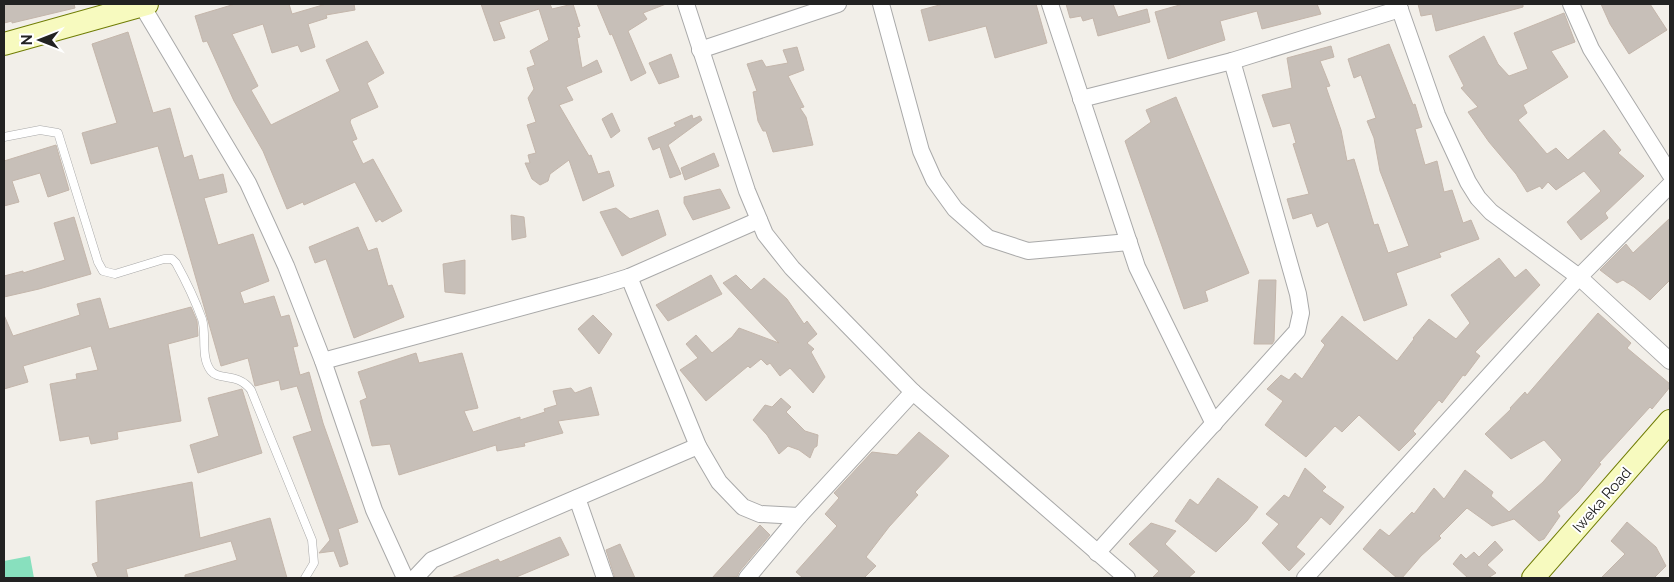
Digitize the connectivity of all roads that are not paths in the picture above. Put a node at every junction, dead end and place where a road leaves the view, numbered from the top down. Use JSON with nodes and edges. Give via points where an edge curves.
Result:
{"nodes":[{"id":1,"x":143,"y":4,"type":"edge"},
{"id":2,"x":686,"y":4,"type":"edge"},
{"id":3,"x":838,"y":4,"type":"edge"},
{"id":4,"x":881,"y":4,"type":"edge"},
{"id":5,"x":1050,"y":4,"type":"edge"},
{"id":6,"x":1570,"y":4,"type":"edge"},
{"id":7,"x":1399,"y":6,"type":"edge"},
{"id":8,"x":4,"y":44,"type":"edge"},
{"id":9,"x":700,"y":50,"type":"junction"},
{"id":10,"x":1232,"y":61,"type":"junction"},
{"id":11,"x":1081,"y":99,"type":"junction"},
{"id":12,"x":4,"y":137,"type":"edge"},
{"id":13,"x":1670,"y":174,"type":"edge"},
{"id":14,"x":1670,"y":185,"type":"edge"},
{"id":15,"x":759,"y":220,"type":"junction"},
{"id":16,"x":1128,"y":242,"type":"junction"},
{"id":17,"x":629,"y":277,"type":"junction"},
{"id":18,"x":1579,"y":277,"type":"junction"},
{"id":19,"x":323,"y":361,"type":"junction"},
{"id":20,"x":1670,"y":361,"type":"edge"},
{"id":21,"x":913,"y":392,"type":"junction"},
{"id":22,"x":1670,"y":421,"type":"edge"},
{"id":23,"x":1214,"y":424,"type":"junction"},
{"id":24,"x":698,"y":446,"type":"junction"},
{"id":25,"x":577,"y":498,"type":"junction"},
{"id":26,"x":799,"y":516,"type":"junction"},
{"id":27,"x":1098,"y":553,"type":"junction"},
{"id":28,"x":305,"y":578,"type":"edge"},
{"id":29,"x":405,"y":578,"type":"edge"},
{"id":30,"x":414,"y":578,"type":"edge"},
{"id":31,"x":605,"y":578,"type":"edge"},
{"id":32,"x":747,"y":578,"type":"edge"},
{"id":33,"x":1128,"y":578,"type":"edge"},
{"id":34,"x":1305,"y":578,"type":"edge"},
{"id":35,"x":1534,"y":578,"type":"edge"}],
"edges":[{"from":1,"to":8,"type":"main road"},
{"from":1,"to":19,"type":"street","via":[[248,184],[286,266]]},
{"from":2,"to":9,"type":"street"},
{"from":3,"to":9,"type":"street"},
{"from":4,"to":16,"type":"street","via":[[921,151],[934,180],[955,209],[988,238],[1028,251]]},
{"from":5,"to":11,"type":"street"},
{"from":6,"to":13,"type":"street","via":[[1591,49]]},
{"from":7,"to":10,"type":"street"},
{"from":7,"to":18,"type":"street","via":[[1437,115],[1468,182],[1491,212]]},
{"from":9,"to":15,"type":"street"},
{"from":10,"to":11,"type":"street"},
{"from":10,"to":23,"type":"street","via":[[1301,313],[1297,331]]},
{"from":11,"to":16,"type":"street"},
{"from":12,"to":28,"type":"lane","via":[[40,130],[58,133],[103,271],[114,274],[172,259],[176,263],[202,320],[206,357],[212,372],[241,380],[251,390],[312,540],[314,563]]},
{"from":14,"to":18,"type":"street"},
{"from":15,"to":17,"type":"street"},
{"from":15,"to":21,"type":"street","via":[[764,234],[792,268]]},
{"from":16,"to":23,"type":"street","via":[[1137,267]]},
{"from":17,"to":19,"type":"street"},
{"from":17,"to":24,"type":"street"},
{"from":18,"to":20,"type":"street"},
{"from":18,"to":34,"type":"street"},
{"from":19,"to":29,"type":"street","via":[[374,510]]},
{"from":21,"to":26,"type":"street"},
{"from":21,"to":27,"type":"street"},
{"from":22,"to":35,"type":"main road","name":"Iweka Road"},
{"from":23,"to":27,"type":"street"},
{"from":24,"to":25,"type":"street"},
{"from":24,"to":26,"type":"street","via":[[719,482],[743,507],[760,514]]},
{"from":25,"to":30,"type":"street","via":[[432,560]]},
{"from":25,"to":31,"type":"street"},
{"from":26,"to":32,"type":"street"},
{"from":27,"to":33,"type":"street"}]}
